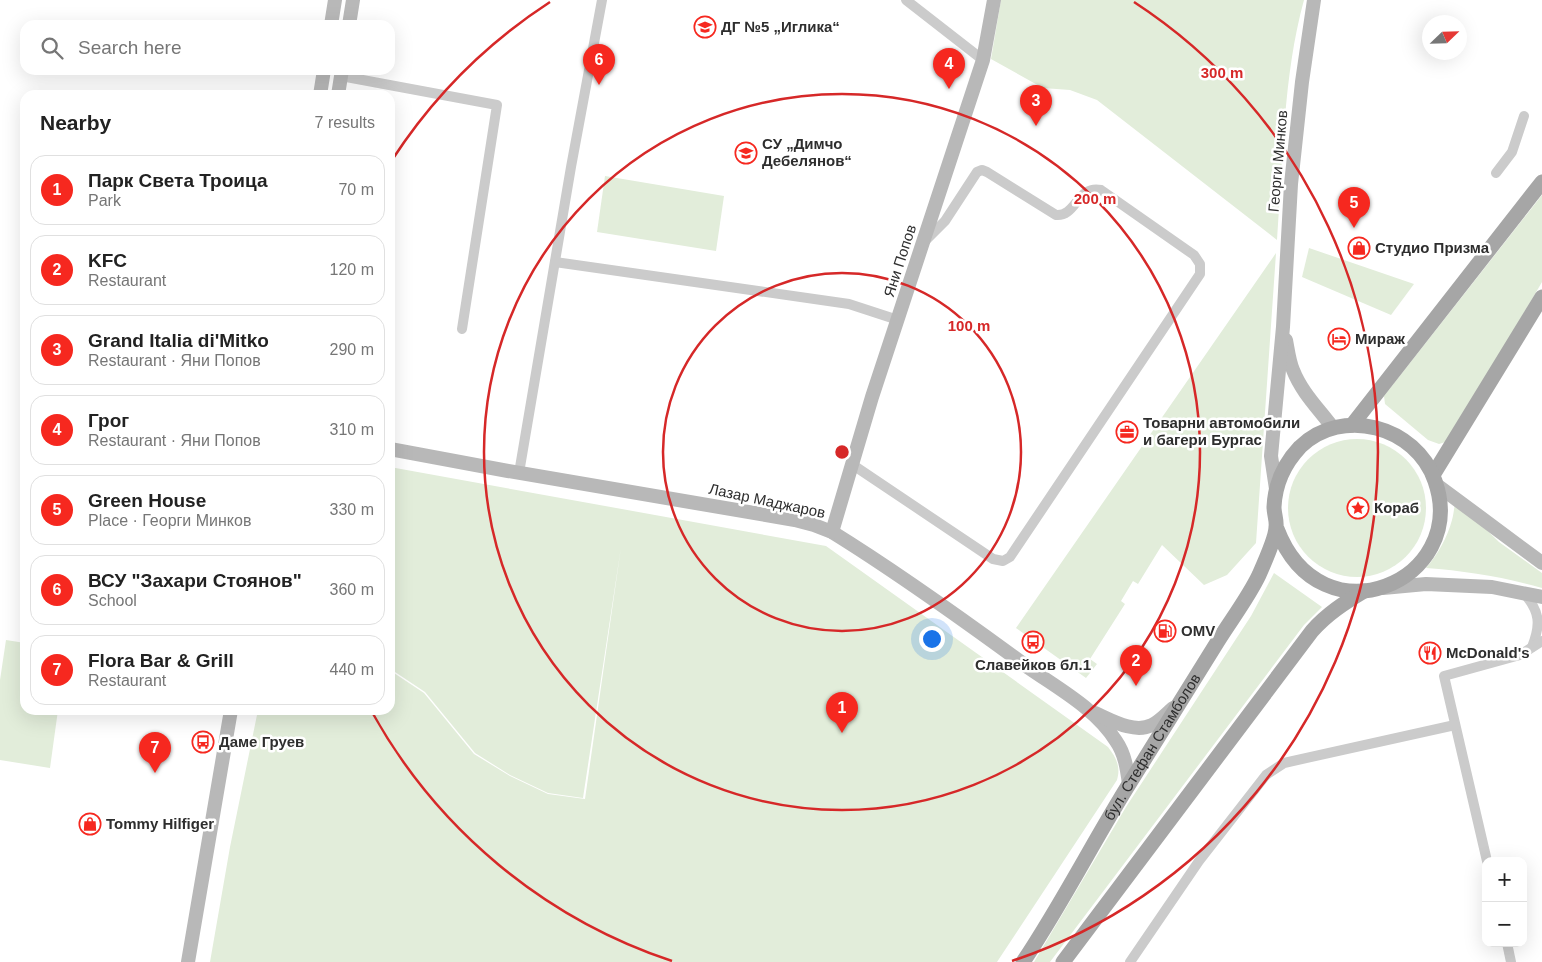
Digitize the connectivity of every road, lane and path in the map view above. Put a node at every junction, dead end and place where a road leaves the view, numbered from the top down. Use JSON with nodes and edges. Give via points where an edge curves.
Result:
{"nodes":[{"id":1,"x":335,"y":0,"type":"edge"},
{"id":2,"x":353,"y":0,"type":"edge"},
{"id":3,"x":602,"y":0,"type":"edge"},
{"id":4,"x":906,"y":0,"type":"edge"},
{"id":5,"x":994,"y":0,"type":"edge"},
{"id":6,"x":1314,"y":0,"type":"edge"},
{"id":7,"x":332,"y":20,"type":"edge"},
{"id":8,"x":350,"y":20,"type":"edge"},
{"id":9,"x":983,"y":60,"type":"junction"},
{"id":10,"x":323,"y":75,"type":"edge"},
{"id":11,"x":341,"y":75,"type":"edge"},
{"id":12,"x":346,"y":75,"type":"edge"},
{"id":13,"x":321,"y":90,"type":"edge"},
{"id":14,"x":339,"y":90,"type":"edge"},
{"id":15,"x":386,"y":90,"type":"edge"},
{"id":16,"x":395,"y":91,"type":"edge"},
{"id":17,"x":1524,"y":116,"type":"dead end"},
{"id":18,"x":1496,"y":173,"type":"dead end"},
{"id":19,"x":1542,"y":182,"type":"edge"},
{"id":20,"x":922,"y":245,"type":"junction"},
{"id":21,"x":555,"y":262,"type":"junction"},
{"id":22,"x":1542,"y":297,"type":"edge"},
{"id":23,"x":898,"y":320,"type":"junction"},
{"id":24,"x":1283,"y":327,"type":"junction"},
{"id":25,"x":462,"y":329,"type":"dead end"},
{"id":26,"x":1352,"y":425,"type":"junction"},
{"id":27,"x":1334,"y":428,"type":"junction"},
{"id":28,"x":395,"y":450,"type":"edge"},
{"id":29,"x":852,"y":465,"type":"junction"},
{"id":30,"x":519,"y":473,"type":"junction"},
{"id":31,"x":1435,"y":480,"type":"junction"},
{"id":32,"x":1276,"y":489,"type":"junction"},
{"id":33,"x":1277,"y":529,"type":"junction"},
{"id":34,"x":832,"y":532,"type":"junction"},
{"id":35,"x":1542,"y":563,"type":"edge"},
{"id":36,"x":1380,"y":588,"type":"junction"},
{"id":37,"x":1364,"y":591,"type":"junction"},
{"id":38,"x":1524,"y":592,"type":"junction"},
{"id":39,"x":1542,"y":597,"type":"edge"},
{"id":40,"x":1542,"y":641,"type":"edge"},
{"id":41,"x":1532,"y":647,"type":"junction"},
{"id":42,"x":1181,"y":700,"type":"junction"},
{"id":43,"x":1087,"y":709,"type":"junction"},
{"id":44,"x":230,"y":715,"type":"edge"},
{"id":45,"x":1455,"y":725,"type":"junction"},
{"id":46,"x":1129,"y":784,"type":"junction"},
{"id":47,"x":1486,"y":857,"type":"edge"},
{"id":48,"x":1508,"y":947,"type":"edge"},
{"id":49,"x":188,"y":962,"type":"edge"},
{"id":50,"x":1023,"y":962,"type":"edge"},
{"id":51,"x":1063,"y":962,"type":"edge"},
{"id":52,"x":1130,"y":962,"type":"edge"},
{"id":53,"x":1511,"y":962,"type":"edge"}],
"edges":[{"from":1,"to":7,"type":"main road"},
{"from":2,"to":8,"type":"main road"},
{"from":3,"to":21,"type":"street"},
{"from":4,"to":9,"type":"street"},
{"from":5,"to":9,"type":"main road","name":"Яни Попов"},
{"from":6,"to":24,"type":"main road","name":"Георги Минков","via":[[1291,184]]},
{"from":9,"to":20,"type":"main road","name":"Яни Попов"},
{"from":10,"to":13,"type":"main road"},
{"from":11,"to":14,"type":"main road"},
{"from":12,"to":15,"type":"street"},
{"from":16,"to":25,"type":"street","via":[[497,105]]},
{"from":17,"to":18,"type":"street","via":[[1512,152]]},
{"from":19,"to":26,"type":"main road"},
{"from":20,"to":23,"type":"main road","name":"Яни Попов"},
{"from":20,"to":29,"type":"street","via":[[945,221],[977,172],[982,170],[1056,215],[1066,213],[1086,191],[1093,188],[1101,190],[1194,255],[1200,264],[1200,274],[1010,557],[1003,561],[993,559]]},
{"from":21,"to":23,"type":"street","via":[[849,304]]},
{"from":21,"to":30,"type":"street"},
{"from":22,"to":31,"type":"main road"},
{"from":23,"to":29,"type":"main road","name":"Яни Попов"},
{"from":24,"to":27,"type":"main road","name":"Георги Минков","via":[[1292,368],[1300,385]]},
{"from":24,"to":32,"type":"main road","name":"Георги Минков","via":[[1271,456]]},
{"from":26,"to":27,"type":"main road"},
{"from":26,"to":31,"type":"main road","via":[[1372,426],[1408,443],[1423,457]]},
{"from":27,"to":32,"type":"main road","via":[[1303,445],[1291,458]]},
{"from":28,"to":30,"type":"main road","name":"Лазар Маджаров"},
{"from":29,"to":34,"type":"main road","name":"Яни Попов"},
{"from":30,"to":34,"type":"main road","name":"Лазар Маджаров","via":[[795,520]]},
{"from":31,"to":35,"type":"main road"},
{"from":31,"to":36,"type":"main road","via":[[1440,503],[1434,540],[1412,570]]},
{"from":32,"to":33,"type":"main road"},
{"from":33,"to":37,"type":"main road","via":[[1282,545],[1302,571],[1331,587]]},
{"from":33,"to":42,"type":"main road","name":"бул. Стефан Стамболов","via":[[1259,576]]},
{"from":34,"to":43,"type":"main road","name":"Лазар Маджаров"},
{"from":36,"to":37,"type":"main road"},
{"from":36,"to":38,"type":"main road","via":[[1426,584]]},
{"from":37,"to":51,"type":"main road","via":[[1338,606],[1312,631]]},
{"from":38,"to":39,"type":"main road"},
{"from":38,"to":41,"type":"street","via":[[1537,612],[1538,629]]},
{"from":40,"to":41,"type":"street"},
{"from":41,"to":45,"type":"street","via":[[1520,655],[1444,676]]},
{"from":42,"to":43,"type":"main road","name":"Лазар Маджаров","via":[[1161,720],[1146,728],[1126,726]]},
{"from":42,"to":46,"type":"main road","name":"бул. Стефан Стамболов"},
{"from":43,"to":46,"type":"main road","name":"Лазар Маджаров","via":[[1118,744]]},
{"from":44,"to":49,"type":"main road"},
{"from":45,"to":47,"type":"street"},
{"from":45,"to":52,"type":"street","via":[[1274,768],[1199,861]]},
{"from":46,"to":50,"type":"main road","name":"бул. Стефан Стамболов"},
{"from":48,"to":53,"type":"street"}]}
